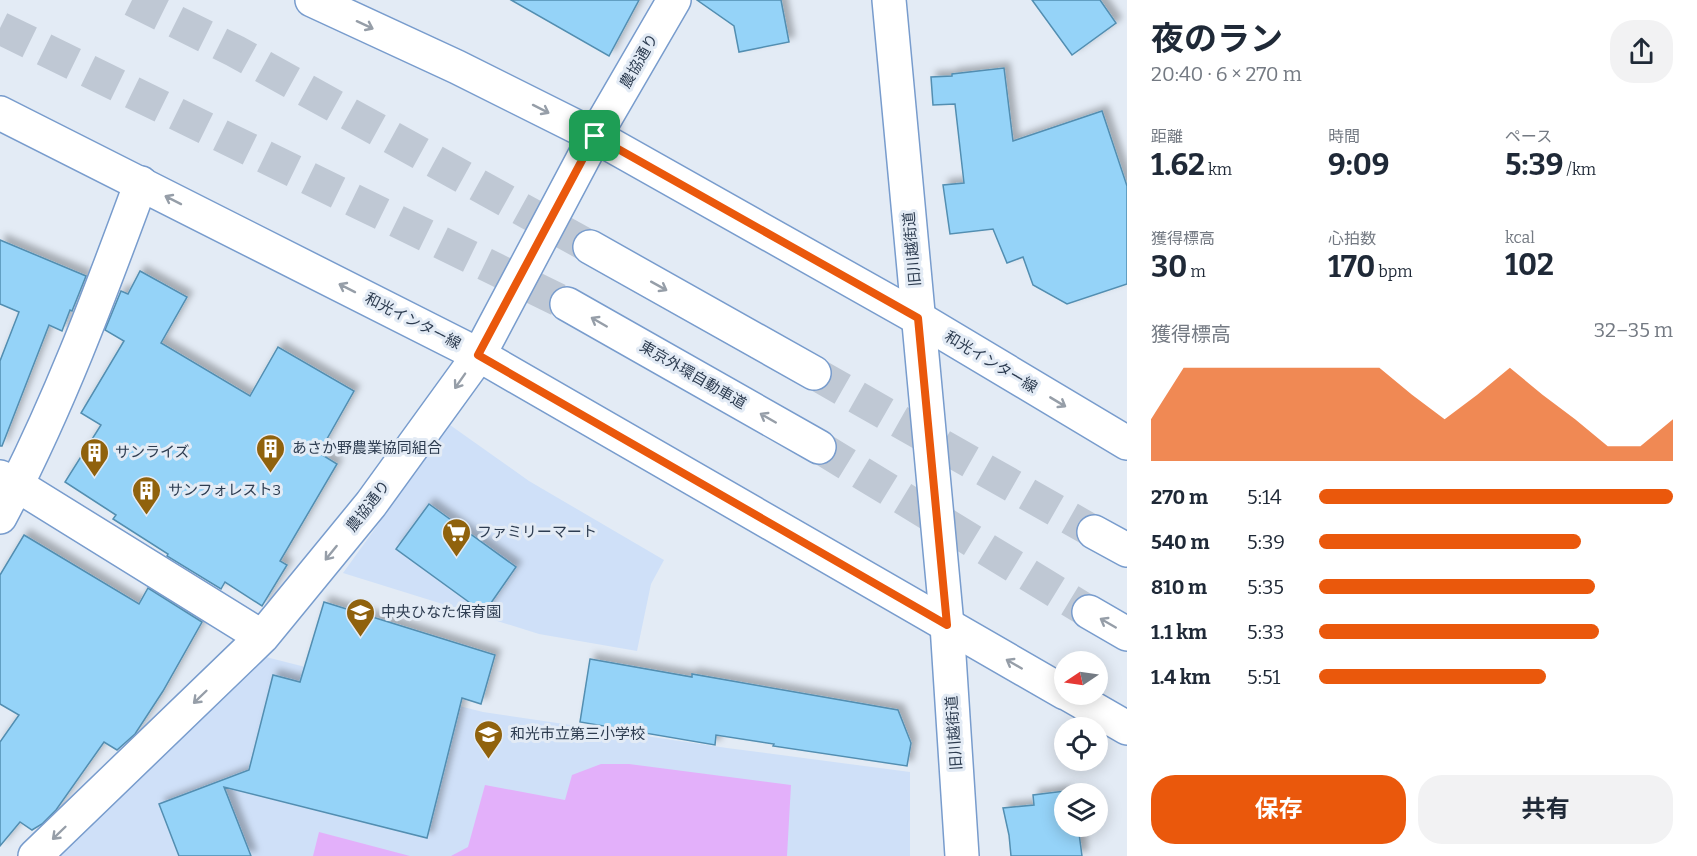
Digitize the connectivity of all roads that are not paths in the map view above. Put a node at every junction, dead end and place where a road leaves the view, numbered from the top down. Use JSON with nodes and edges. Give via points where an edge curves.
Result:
{"nodes":[{"id":1,"x":312,"y":0,"type":"edge"},
{"id":2,"x":674,"y":0,"type":"edge"},
{"id":3,"x":889,"y":0,"type":"edge"},
{"id":4,"x":0,"y":113,"type":"edge"},
{"id":5,"x":595,"y":136,"type":"junction"},
{"id":6,"x":141,"y":183,"type":"junction"},
{"id":7,"x":590,"y":247,"type":"tunnel mouth"},
{"id":8,"x":567,"y":304,"type":"tunnel mouth"},
{"id":9,"x":918,"y":318,"type":"junction"},
{"id":10,"x":478,"y":355,"type":"junction"},
{"id":11,"x":814,"y":373,"type":"tunnel mouth"},
{"id":12,"x":1127,"y":443,"type":"edge"},
{"id":13,"x":819,"y":447,"type":"tunnel mouth"},
{"id":14,"x":8,"y":481,"type":"edge"},
{"id":15,"x":0,"y":517,"type":"edge"},
{"id":16,"x":1094,"y":532,"type":"tunnel mouth"},
{"id":17,"x":1127,"y":550,"type":"edge"},
{"id":18,"x":1089,"y":612,"type":"tunnel mouth"},
{"id":19,"x":947,"y":625,"type":"junction"},
{"id":20,"x":1127,"y":634,"type":"edge"},
{"id":21,"x":262,"y":637,"type":"junction"},
{"id":22,"x":1054,"y":687,"type":"edge"},
{"id":23,"x":1086,"y":705,"type":"edge"},
{"id":24,"x":1127,"y":728,"type":"edge"},
{"id":25,"x":35,"y":856,"type":"edge"},
{"id":26,"x":962,"y":856,"type":"edge"}],
"edges":[{"from":1,"to":5,"type":"main road","name":"和光インター線","one_way":true},
{"from":2,"to":5,"type":"main road","name":"農協通り"},
{"from":3,"to":9,"type":"main road","name":"旧川越街道"},
{"from":4,"to":6,"type":"main road","name":"和光インター線"},
{"from":5,"to":9,"type":"main road","name":"和光インター線"},
{"from":5,"to":10,"type":"main road","name":"農協通り"},
{"from":10,"to":6,"type":"main road","name":"和光インター線","one_way":true},
{"from":6,"to":14,"type":"main road","via":[[58,399]]},
{"from":7,"to":11,"type":"main road","one_way":true},
{"from":13,"to":8,"type":"main road","name":"東京外環自動車道","one_way":true},
{"from":9,"to":12,"type":"main road","name":"和光インター線","one_way":true},
{"from":9,"to":19,"type":"main road","name":"旧川越街道"},
{"from":10,"to":19,"type":"main road","name":"和光インター線"},
{"from":10,"to":21,"type":"main road","name":"農協通り","one_way":true,"via":[[371,504]]},
{"from":14,"to":15,"type":"main road"},
{"from":14,"to":21,"type":"main road"},
{"from":16,"to":17,"type":"main road"},
{"from":20,"to":18,"type":"main road","one_way":true},
{"from":22,"to":19,"type":"main road","name":"和光インター線","one_way":true},
{"from":19,"to":26,"type":"main road","name":"旧川越街道"},
{"from":21,"to":25,"type":"main road","name":"農協通り","one_way":true},
{"from":23,"to":24,"type":"main road","name":"和光インター線"}]}
